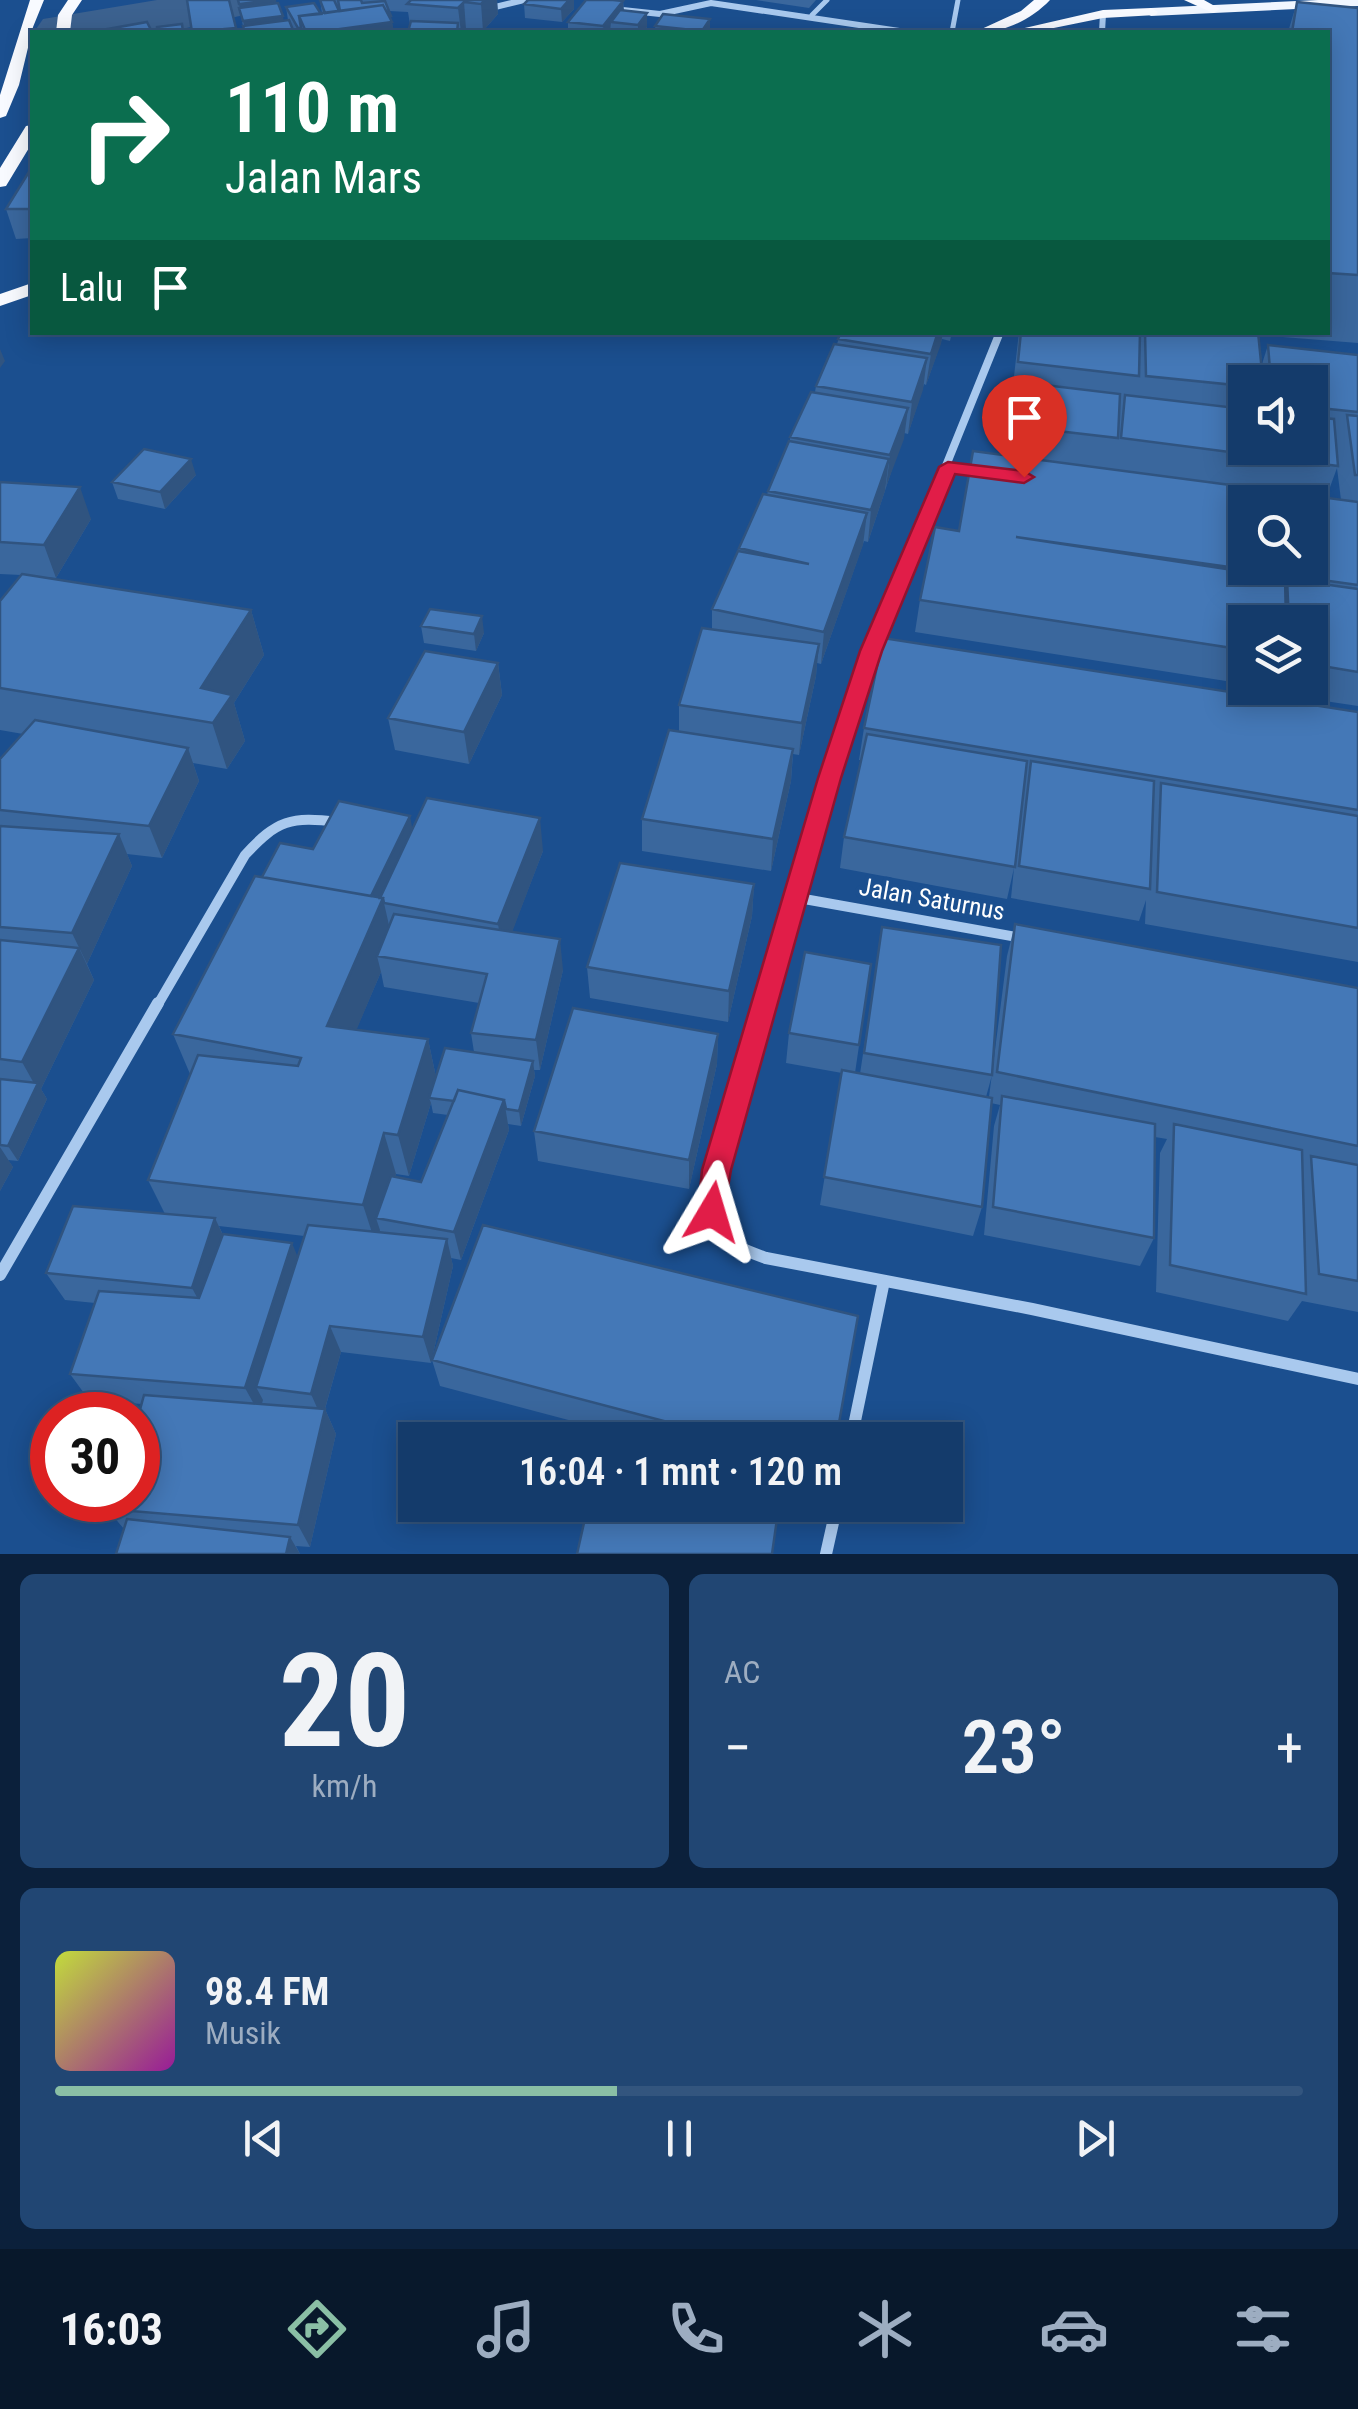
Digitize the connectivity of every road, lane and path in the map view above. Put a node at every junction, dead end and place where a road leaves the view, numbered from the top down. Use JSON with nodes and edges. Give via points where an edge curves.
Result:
{"nodes":[{"id":1,"x":37,"y":0,"type":"edge"},
{"id":2,"x":74,"y":0,"type":"edge"},
{"id":3,"x":528,"y":0,"type":"edge"},
{"id":4,"x":614,"y":0,"type":"edge"},
{"id":5,"x":827,"y":0,"type":"edge"},
{"id":6,"x":958,"y":0,"type":"edge"},
{"id":7,"x":1043,"y":0,"type":"edge"},
{"id":8,"x":1191,"y":0,"type":"edge"},
{"id":9,"x":1358,"y":2,"type":"edge"},
{"id":10,"x":1318,"y":4,"type":"junction"},
{"id":11,"x":586,"y":6,"type":"edge"},
{"id":12,"x":1146,"y":6,"type":"edge"},
{"id":13,"x":1099,"y":7,"type":"edge"},
{"id":14,"x":604,"y":8,"type":"junction"},
{"id":15,"x":1213,"y":9,"type":"junction"},
{"id":16,"x":486,"y":10,"type":"edge"},
{"id":17,"x":812,"y":15,"type":"junction"},
{"id":18,"x":1328,"y":19,"type":"edge"},
{"id":19,"x":63,"y":30,"type":"edge"},
{"id":20,"x":895,"y":30,"type":"edge"},
{"id":21,"x":952,"y":30,"type":"edge"},
{"id":22,"x":987,"y":30,"type":"edge"},
{"id":23,"x":1021,"y":30,"type":"edge"},
{"id":24,"x":0,"y":113,"type":"edge"},
{"id":25,"x":30,"y":133,"type":"edge"},
{"id":26,"x":0,"y":182,"type":"edge"},
{"id":27,"x":6,"y":276,"type":"dead end"},
{"id":28,"x":30,"y":280,"type":"edge"},
{"id":29,"x":30,"y":290,"type":"edge"},
{"id":30,"x":0,"y":300,"type":"edge"},
{"id":31,"x":999,"y":335,"type":"edge"},
{"id":32,"x":948,"y":467,"type":"junction"},
{"id":33,"x":988,"y":472,"type":"edge"},
{"id":34,"x":871,"y":651,"type":"junction"},
{"id":35,"x":890,"y":654,"type":"edge"},
{"id":36,"x":347,"y":824,"type":"edge"},
{"id":37,"x":793,"y":897,"type":"junction"},
{"id":38,"x":1027,"y":938,"type":"edge"},
{"id":39,"x":0,"y":1275,"type":"edge"},
{"id":40,"x":884,"y":1282,"type":"junction"},
{"id":41,"x":1358,"y":1379,"type":"edge"},
{"id":42,"x":854,"y":1422,"type":"edge"},
{"id":43,"x":833,"y":1522,"type":"edge"},
{"id":44,"x":826,"y":1554,"type":"edge"}],
"edges":[{"from":1,"to":24,"type":"highway"},
{"from":2,"to":19,"type":"highway"},
{"from":3,"to":16,"type":"street"},
{"from":4,"to":14,"type":"street"},
{"from":5,"to":17,"type":"lane"},
{"from":6,"to":21,"type":"lane"},
{"from":7,"to":22,"type":"highway"},
{"from":8,"to":15,"type":"highway"},
{"from":9,"to":10,"type":"main road"},
{"from":10,"to":15,"type":"main road"},
{"from":10,"to":18,"type":"lane"},
{"from":11,"to":14,"type":"street"},
{"from":12,"to":13,"type":"highway"},
{"from":12,"to":15,"type":"main road"},
{"from":13,"to":23,"type":"highway"},
{"from":14,"to":17,"type":"street","via":[[660,14],[712,3]]},
{"from":17,"to":20,"type":"street"},
{"from":25,"to":26,"type":"highway"},
{"from":27,"to":28,"type":"highway"},
{"from":29,"to":30,"type":"highway"},
{"from":31,"to":32,"type":"street"},
{"from":32,"to":33,"type":"street"},
{"from":32,"to":34,"type":"street"},
{"from":34,"to":35,"type":"street"},
{"from":34,"to":37,"type":"street"},
{"from":36,"to":39,"type":"street","via":[[280,821],[245,855]]},
{"from":37,"to":38,"type":"street","name":"Jalan Saturnus"},
{"from":37,"to":40,"type":"street","via":[[716,1170],[712,1212],[726,1240],[742,1250]]},
{"from":40,"to":41,"type":"street"},
{"from":40,"to":42,"type":"street"},
{"from":43,"to":44,"type":"street"}]}
